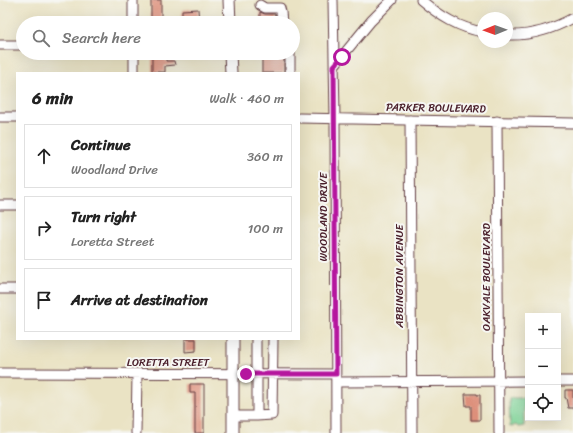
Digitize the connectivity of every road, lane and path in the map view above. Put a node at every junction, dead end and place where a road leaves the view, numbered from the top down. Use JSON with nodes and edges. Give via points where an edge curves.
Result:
{"nodes":[{"id":1,"x":133,"y":0,"type":"edge"},
{"id":2,"x":230,"y":0,"type":"edge"},
{"id":3,"x":333,"y":0,"type":"edge"},
{"id":4,"x":392,"y":0,"type":"edge"},
{"id":5,"x":421,"y":0,"type":"edge"},
{"id":6,"x":260,"y":5,"type":"dead end"},
{"id":7,"x":133,"y":16,"type":"edge"},
{"id":8,"x":230,"y":16,"type":"edge"},
{"id":9,"x":281,"y":16,"type":"edge"},
{"id":10,"x":573,"y":18,"type":"edge"},
{"id":11,"x":477,"y":30,"type":"edge"},
{"id":12,"x":513,"y":35,"type":"edge"},
{"id":13,"x":0,"y":44,"type":"edge"},
{"id":14,"x":16,"y":45,"type":"edge"},
{"id":15,"x":134,"y":60,"type":"edge"},
{"id":16,"x":230,"y":60,"type":"edge"},
{"id":17,"x":290,"y":60,"type":"edge"},
{"id":18,"x":334,"y":66,"type":"junction"},
{"id":19,"x":134,"y":72,"type":"edge"},
{"id":20,"x":231,"y":72,"type":"edge"},
{"id":21,"x":290,"y":72,"type":"edge"},
{"id":22,"x":0,"y":117,"type":"edge"},
{"id":23,"x":16,"y":117,"type":"edge"},
{"id":24,"x":300,"y":118,"type":"edge"},
{"id":25,"x":335,"y":118,"type":"junction"},
{"id":26,"x":410,"y":120,"type":"junction"},
{"id":27,"x":497,"y":121,"type":"junction"},
{"id":28,"x":573,"y":123,"type":"edge"},
{"id":29,"x":0,"y":205,"type":"edge"},
{"id":30,"x":16,"y":205,"type":"edge"},
{"id":31,"x":0,"y":289,"type":"edge"},
{"id":32,"x":16,"y":289,"type":"edge"},
{"id":33,"x":233,"y":340,"type":"edge"},
{"id":34,"x":256,"y":340,"type":"edge"},
{"id":35,"x":273,"y":340,"type":"edge"},
{"id":36,"x":0,"y":373,"type":"edge"},
{"id":37,"x":136,"y":374,"type":"junction"},
{"id":38,"x":233,"y":374,"type":"junction"},
{"id":39,"x":256,"y":374,"type":"junction"},
{"id":40,"x":273,"y":374,"type":"junction"},
{"id":41,"x":336,"y":378,"type":"junction"},
{"id":42,"x":499,"y":381,"type":"junction"},
{"id":43,"x":525,"y":381,"type":"edge"},
{"id":44,"x":561,"y":381,"type":"edge"},
{"id":45,"x":573,"y":381,"type":"edge"},
{"id":46,"x":411,"y":382,"type":"junction"},
{"id":47,"x":233,"y":416,"type":"junction"},
{"id":48,"x":257,"y":416,"type":"junction"},
{"id":49,"x":136,"y":433,"type":"edge"},
{"id":50,"x":233,"y":433,"type":"edge"},
{"id":51,"x":336,"y":433,"type":"edge"},
{"id":52,"x":412,"y":433,"type":"edge"},
{"id":53,"x":499,"y":433,"type":"edge"}],
"edges":[{"from":1,"to":7,"type":"street"},
{"from":2,"to":8,"type":"main road"},
{"from":3,"to":18,"type":"street","name":"WOODLAND DRIVE"},
{"from":4,"to":18,"type":"street"},
{"from":5,"to":11,"type":"street","via":[[443,17]]},
{"from":6,"to":9,"type":"street","via":[[265,8],[280,8]]},
{"from":10,"to":12,"type":"street","via":[[535,33]]},
{"from":13,"to":14,"type":"street"},
{"from":15,"to":19,"type":"street"},
{"from":16,"to":20,"type":"main road"},
{"from":17,"to":21,"type":"street"},
{"from":18,"to":25,"type":"street","name":"WOODLAND DRIVE"},
{"from":22,"to":23,"type":"street"},
{"from":24,"to":25,"type":"street","name":"PARKER BOULEVARD"},
{"from":25,"to":26,"type":"street","name":"PARKER BOULEVARD"},
{"from":25,"to":41,"type":"street","name":"WOODLAND DRIVE"},
{"from":26,"to":27,"type":"street","name":"PARKER BOULEVARD"},
{"from":26,"to":46,"type":"street","name":"ABBINGTON AVENUE"},
{"from":27,"to":28,"type":"street","name":"PARKER BOULEVARD"},
{"from":27,"to":42,"type":"street","name":"OAKVALE BOULEVARD"},
{"from":29,"to":30,"type":"street"},
{"from":31,"to":32,"type":"street"},
{"from":33,"to":38,"type":"main road"},
{"from":34,"to":39,"type":"street"},
{"from":35,"to":40,"type":"street"},
{"from":36,"to":37,"type":"street","name":"LORETTA STREET"},
{"from":37,"to":38,"type":"street","name":"LORETTA STREET"},
{"from":37,"to":49,"type":"street"},
{"from":38,"to":39,"type":"street","name":"LORETTA STREET"},
{"from":38,"to":47,"type":"main road"},
{"from":39,"to":40,"type":"street","name":"LORETTA STREET"},
{"from":39,"to":48,"type":"street"},
{"from":40,"to":41,"type":"street","name":"LORETTA STREET"},
{"from":40,"to":48,"type":"street","via":[[272,415]]},
{"from":41,"to":46,"type":"street","name":"LORETTA STREET"},
{"from":41,"to":51,"type":"street","name":"WOODLAND DRIVE"},
{"from":42,"to":43,"type":"street","name":"LORETTA STREET"},
{"from":42,"to":46,"type":"street","name":"LORETTA STREET"},
{"from":42,"to":53,"type":"street","name":"OAKVALE BOULEVARD"},
{"from":44,"to":45,"type":"street"},
{"from":46,"to":52,"type":"street","name":"ABBINGTON AVENUE"},
{"from":47,"to":48,"type":"street"},
{"from":47,"to":50,"type":"main road"}]}
